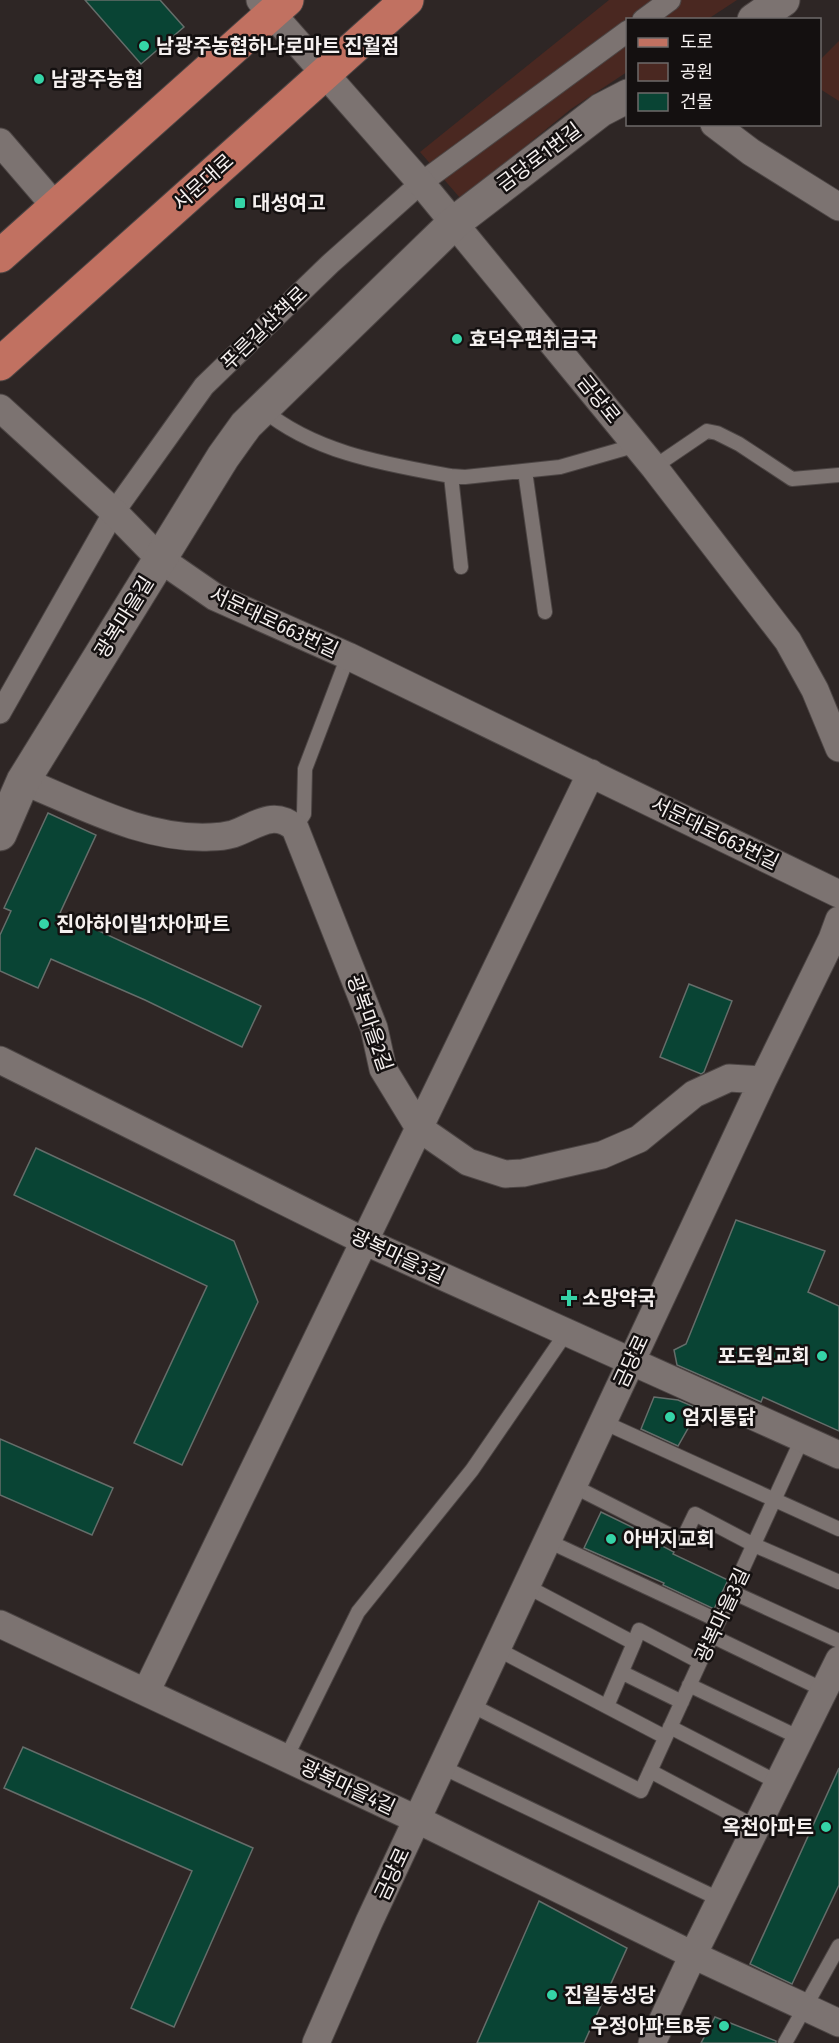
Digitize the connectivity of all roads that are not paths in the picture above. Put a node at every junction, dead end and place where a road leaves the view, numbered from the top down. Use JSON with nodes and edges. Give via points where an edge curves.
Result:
{"nodes":[{"id":1,"x":406,"y":0,"type":"edge"},
{"id":2,"x":670,"y":0,"type":"edge"},
{"id":3,"x":783,"y":0,"type":"edge"},
{"id":4,"x":273,"y":5,"type":"edge"},
{"id":5,"x":646,"y":18,"type":"edge"},
{"id":6,"x":757,"y":18,"type":"edge"},
{"id":7,"x":626,"y":32,"type":"edge"},
{"id":8,"x":324,"y":74,"type":"junction"},
{"id":9,"x":626,"y":97,"type":"edge"},
{"id":10,"x":717,"y":126,"type":"edge"},
{"id":11,"x":0,"y":142,"type":"edge"},
{"id":12,"x":421,"y":183,"type":"junction"},
{"id":13,"x":55,"y":206,"type":"junction"},
{"id":14,"x":839,"y":207,"type":"edge"},
{"id":15,"x":454,"y":223,"type":"junction"},
{"id":16,"x":0,"y":256,"type":"edge"},
{"id":17,"x":0,"y":364,"type":"edge"},
{"id":18,"x":0,"y":408,"type":"edge"},
{"id":19,"x":262,"y":409,"type":"junction"},
{"id":20,"x":637,"y":446,"type":"junction"},
{"id":21,"x":654,"y":467,"type":"junction"},
{"id":22,"x":525,"y":471,"type":"junction"},
{"id":23,"x":839,"y":475,"type":"edge"},
{"id":24,"x":451,"y":476,"type":"junction"},
{"id":25,"x":114,"y":512,"type":"junction"},
{"id":26,"x":160,"y":559,"type":"junction"},
{"id":27,"x":461,"y":567,"type":"dead end"},
{"id":28,"x":545,"y":612,"type":"dead end"},
{"id":29,"x":348,"y":656,"type":"junction"},
{"id":30,"x":0,"y":713,"type":"edge"},
{"id":31,"x":839,"y":748,"type":"edge"},
{"id":32,"x":591,"y":773,"type":"junction"},
{"id":33,"x":23,"y":781,"type":"junction"},
{"id":34,"x":295,"y":828,"type":"junction"},
{"id":35,"x":0,"y":834,"type":"edge"},
{"id":36,"x":839,"y":894,"type":"edge"},
{"id":37,"x":839,"y":920,"type":"edge"},
{"id":38,"x":0,"y":1060,"type":"edge"},
{"id":39,"x":763,"y":1080,"type":"junction"},
{"id":40,"x":419,"y":1128,"type":"junction"},
{"id":41,"x":364,"y":1241,"type":"junction"},
{"id":42,"x":566,"y":1333,"type":"junction"},
{"id":43,"x":631,"y":1362,"type":"junction"},
{"id":44,"x":603,"y":1422,"type":"junction"},
{"id":45,"x":802,"y":1440,"type":"junction"},
{"id":46,"x":839,"y":1455,"type":"edge"},
{"id":47,"x":573,"y":1486,"type":"junction"},
{"id":48,"x":775,"y":1499,"type":"junction"},
{"id":49,"x":839,"y":1529,"type":"edge"},
{"id":50,"x":548,"y":1541,"type":"junction"},
{"id":51,"x":754,"y":1545,"type":"junction"},
{"id":52,"x":839,"y":1582,"type":"edge"},
{"id":53,"x":526,"y":1586,"type":"junction"},
{"id":54,"x":732,"y":1592,"type":"junction"},
{"id":55,"x":719,"y":1621,"type":"junction"},
{"id":56,"x":0,"y":1624,"type":"edge"},
{"id":57,"x":712,"y":1635,"type":"junction"},
{"id":58,"x":839,"y":1641,"type":"edge"},
{"id":59,"x":634,"y":1643,"type":"junction"},
{"id":60,"x":497,"y":1649,"type":"junction"},
{"id":61,"x":839,"y":1660,"type":"edge"},
{"id":62,"x":700,"y":1662,"type":"junction"},
{"id":63,"x":622,"y":1673,"type":"junction"},
{"id":64,"x":689,"y":1686,"type":"junction"},
{"id":65,"x":824,"y":1690,"type":"junction"},
{"id":66,"x":146,"y":1692,"type":"junction"},
{"id":67,"x":682,"y":1702,"type":"junction"},
{"id":68,"x":471,"y":1705,"type":"junction"},
{"id":69,"x":608,"y":1706,"type":"junction"},
{"id":70,"x":805,"y":1730,"type":"junction"},
{"id":71,"x":668,"y":1732,"type":"junction"},
{"id":72,"x":286,"y":1758,"type":"junction"},
{"id":73,"x":442,"y":1767,"type":"junction"},
{"id":74,"x":650,"y":1771,"type":"junction"},
{"id":75,"x":778,"y":1783,"type":"junction"},
{"id":76,"x":418,"y":1820,"type":"junction"},
{"id":77,"x":756,"y":1827,"type":"junction"},
{"id":78,"x":721,"y":1900,"type":"junction"},
{"id":79,"x":839,"y":1946,"type":"edge"},
{"id":80,"x":693,"y":1955,"type":"junction"},
{"id":81,"x":805,"y":2007,"type":"junction"},
{"id":82,"x":839,"y":2023,"type":"edge"},
{"id":83,"x":316,"y":2043,"type":"edge"},
{"id":84,"x":652,"y":2043,"type":"edge"},
{"id":85,"x":785,"y":2043,"type":"edge"}],
"edges":[{"from":1,"to":8,"type":"main road","name":"서문대로"},
{"from":2,"to":5,"type":"street"},
{"from":3,"to":6,"type":"street"},
{"from":4,"to":8,"type":"street","name":"금당로"},
{"from":4,"to":13,"type":"main road"},
{"from":7,"to":12,"type":"street","name":"푸른길산책로"},
{"from":8,"to":12,"type":"street","name":"금당로"},
{"from":8,"to":17,"type":"main road","name":"서문대로"},
{"from":9,"to":15,"type":"street","name":"금당로1번길","via":[[601,110]]},
{"from":10,"to":14,"type":"street"},
{"from":11,"to":13,"type":"street"},
{"from":12,"to":15,"type":"street","name":"금당로"},
{"from":12,"to":25,"type":"street","name":"푸른길산책로","via":[[330,264],[204,386]]},
{"from":13,"to":16,"type":"main road"},
{"from":15,"to":19,"type":"street","name":"광복마을길"},
{"from":15,"to":20,"type":"street","name":"금당로"},
{"from":18,"to":25,"type":"street","name":"서문대로663번길"},
{"from":19,"to":24,"type":"lane","via":[[296,432],[351,456]]},
{"from":19,"to":26,"type":"street","name":"광복마을길","via":[[223,457]]},
{"from":20,"to":21,"type":"street","name":"금당로"},
{"from":20,"to":22,"type":"lane","via":[[560,467]]},
{"from":21,"to":23,"type":"lane","via":[[707,431],[739,444],[792,479]]},
{"from":21,"to":31,"type":"street","name":"금당로","via":[[788,641],[815,690]]},
{"from":22,"to":24,"type":"lane"},
{"from":22,"to":28,"type":"lane"},
{"from":24,"to":27,"type":"lane"},
{"from":25,"to":26,"type":"street","name":"서문대로663번길"},
{"from":25,"to":30,"type":"street","name":"푸른길산책로"},
{"from":26,"to":29,"type":"street","name":"서문대로663번길","via":[[215,597]]},
{"from":26,"to":33,"type":"street","name":"광복마을길"},
{"from":29,"to":32,"type":"street","name":"서문대로663번길"},
{"from":29,"to":34,"type":"lane","via":[[305,769],[304,814]]},
{"from":32,"to":36,"type":"street","name":"서문대로663번길"},
{"from":32,"to":40,"type":"street"},
{"from":33,"to":34,"type":"street","via":[[149,830],[187,837],[231,835],[267,819],[287,821]]},
{"from":33,"to":35,"type":"street","name":"광복마을길"},
{"from":34,"to":40,"type":"street","name":"광복마을2길","via":[[374,1028],[383,1069]]},
{"from":37,"to":39,"type":"street","name":"금당로"},
{"from":38,"to":41,"type":"street","name":"광복마을3길"},
{"from":39,"to":40,"type":"street","name":"광복마을2길","via":[[729,1078],[694,1094],[639,1139],[602,1155],[523,1173],[505,1174],[468,1162]]},
{"from":39,"to":43,"type":"street","name":"금당로"},
{"from":40,"to":41,"type":"street"},
{"from":41,"to":42,"type":"street","name":"광복마을3길"},
{"from":41,"to":66,"type":"street"},
{"from":42,"to":43,"type":"street","name":"광복마을3길"},
{"from":42,"to":72,"type":"lane","via":[[472,1470],[358,1612]]},
{"from":43,"to":44,"type":"street","name":"금당로"},
{"from":43,"to":45,"type":"street","name":"광복마을3길"},
{"from":44,"to":47,"type":"street","name":"금당로"},
{"from":44,"to":48,"type":"lane"},
{"from":45,"to":46,"type":"street","name":"광복마을3길"},
{"from":45,"to":48,"type":"lane","name":"광복마을3길"},
{"from":47,"to":50,"type":"street","name":"금당로"},
{"from":47,"to":51,"type":"lane","via":[[682,1541],[695,1514]]},
{"from":48,"to":49,"type":"lane"},
{"from":48,"to":51,"type":"lane","name":"광복마을3길"},
{"from":50,"to":53,"type":"street","name":"금당로"},
{"from":50,"to":55,"type":"lane"},
{"from":51,"to":52,"type":"lane"},
{"from":51,"to":54,"type":"lane","name":"광복마을3길"},
{"from":53,"to":59,"type":"lane"},
{"from":53,"to":60,"type":"street","name":"금당로"},
{"from":54,"to":55,"type":"lane","name":"광복마을3길"},
{"from":54,"to":58,"type":"lane"},
{"from":55,"to":57,"type":"lane","name":"광복마을3길"},
{"from":56,"to":66,"type":"street","name":"광복마을4길"},
{"from":57,"to":62,"type":"lane","name":"광복마을3길"},
{"from":57,"to":65,"type":"lane"},
{"from":59,"to":62,"type":"lane","via":[[639,1630]]},
{"from":59,"to":63,"type":"lane"},
{"from":60,"to":68,"type":"street","name":"금당로"},
{"from":60,"to":69,"type":"lane"},
{"from":61,"to":65,"type":"street"},
{"from":62,"to":64,"type":"lane","name":"광복마을3길"},
{"from":63,"to":67,"type":"lane"},
{"from":63,"to":69,"type":"lane"},
{"from":64,"to":67,"type":"lane","name":"광복마을3길"},
{"from":64,"to":70,"type":"lane"},
{"from":65,"to":70,"type":"street"},
{"from":66,"to":72,"type":"street","name":"광복마을4길"},
{"from":67,"to":71,"type":"lane","name":"광복마을3길"},
{"from":68,"to":73,"type":"street","name":"금당로"},
{"from":68,"to":74,"type":"lane","name":"광복마을3길","via":[[641,1791]]},
{"from":69,"to":71,"type":"lane"},
{"from":70,"to":75,"type":"street"},
{"from":71,"to":74,"type":"lane","name":"광복마을3길"},
{"from":71,"to":75,"type":"lane"},
{"from":72,"to":76,"type":"street","name":"광복마을4길"},
{"from":73,"to":76,"type":"street","name":"금당로"},
{"from":73,"to":78,"type":"lane"},
{"from":74,"to":77,"type":"lane"},
{"from":75,"to":77,"type":"street"},
{"from":76,"to":80,"type":"street","name":"광복마을4길"},
{"from":76,"to":83,"type":"street","name":"금당로"},
{"from":77,"to":78,"type":"street"},
{"from":78,"to":80,"type":"street"},
{"from":79,"to":81,"type":"lane"},
{"from":80,"to":81,"type":"street","name":"광복마을4길"},
{"from":80,"to":84,"type":"street"},
{"from":81,"to":82,"type":"street","name":"광복마을4길"},
{"from":81,"to":85,"type":"lane"}]}
